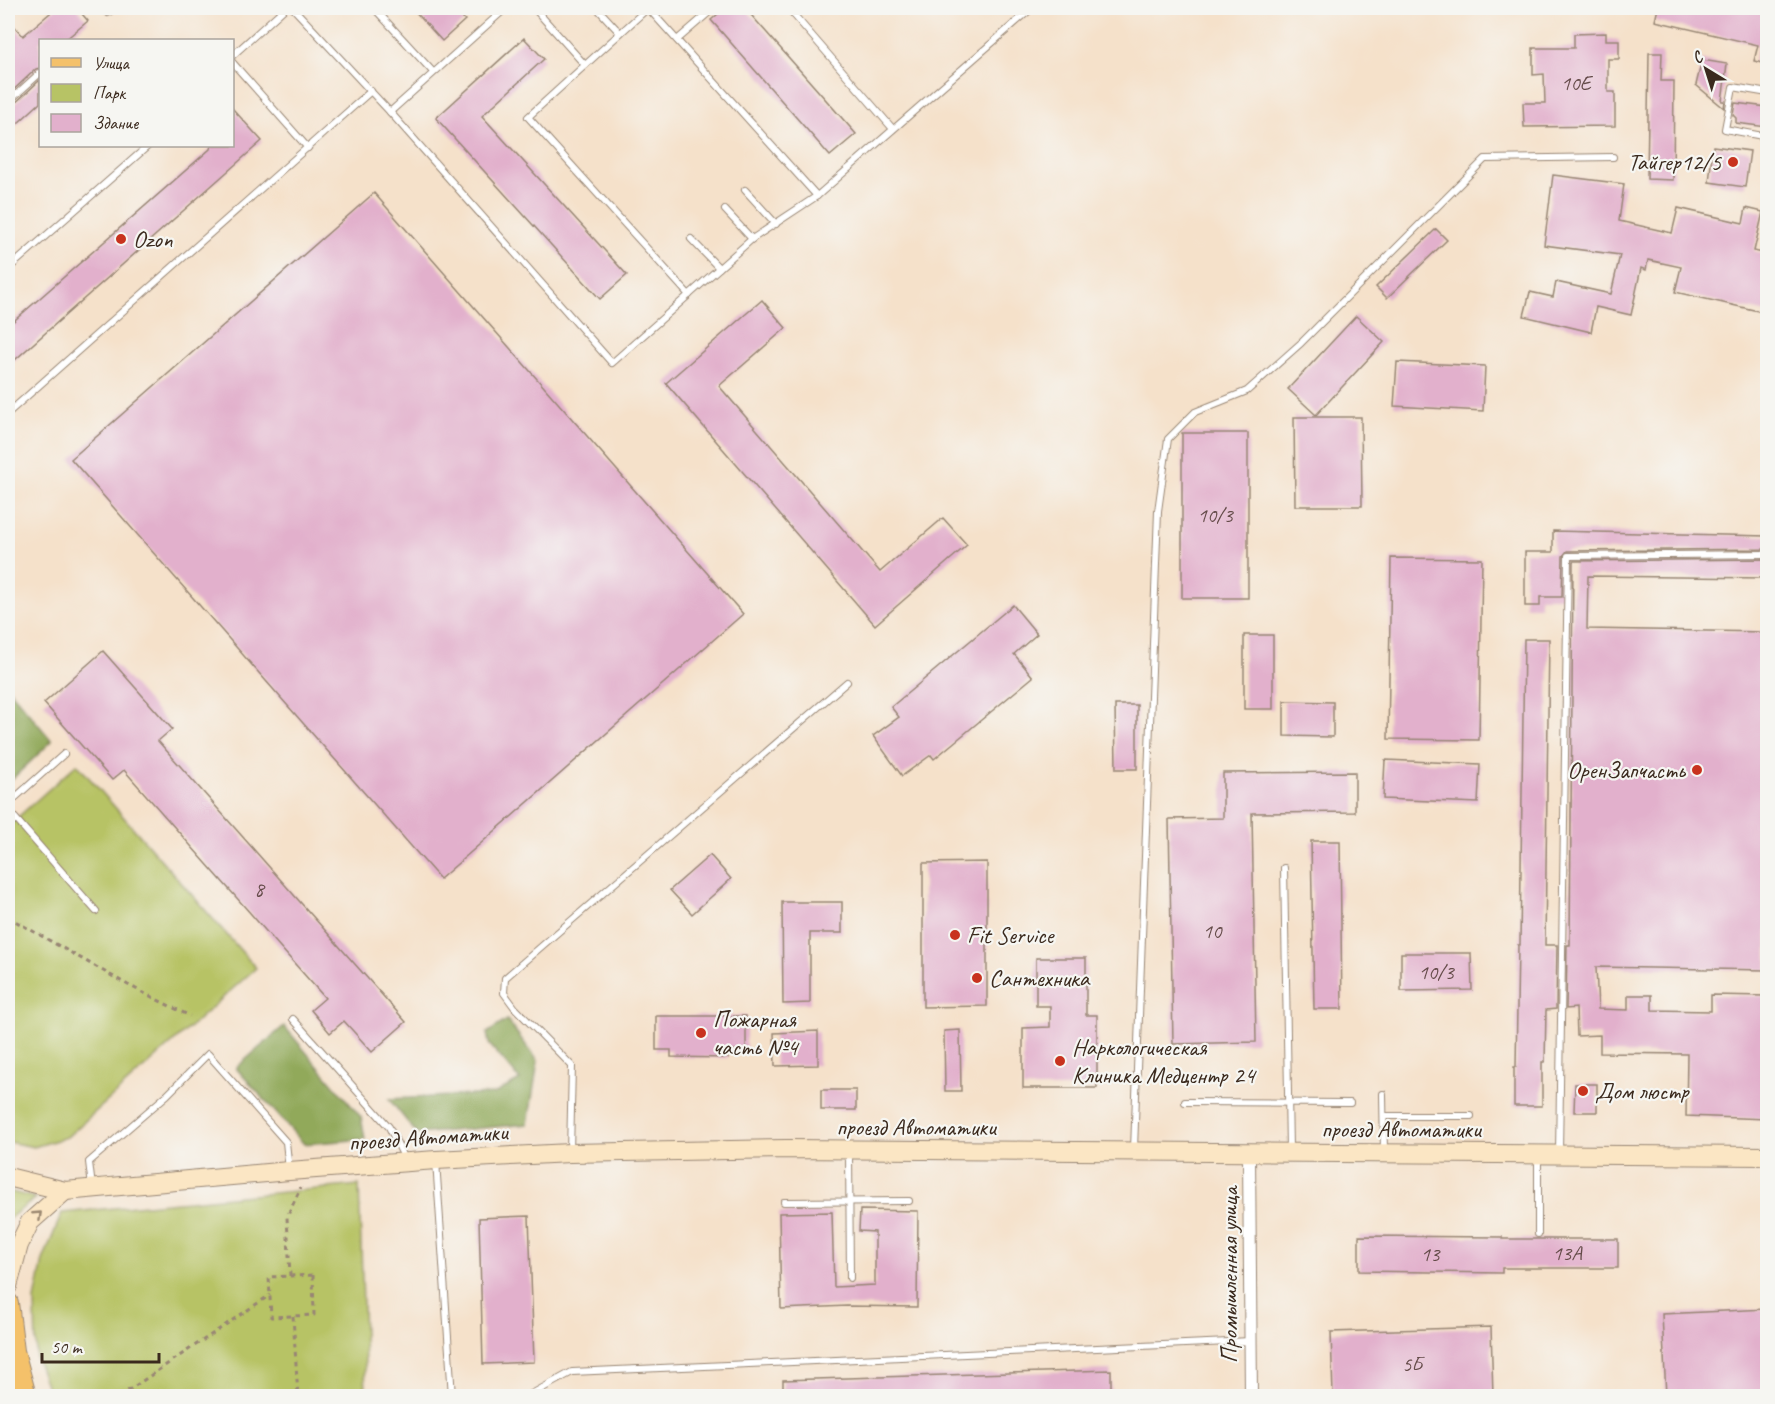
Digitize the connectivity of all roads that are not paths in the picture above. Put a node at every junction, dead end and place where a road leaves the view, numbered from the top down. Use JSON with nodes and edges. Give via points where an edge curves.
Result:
{"nodes":[{"id":1,"x":103,"y":8,"type":"edge"},
{"id":2,"x":114,"y":8,"type":"edge"},
{"id":3,"x":285,"y":8,"type":"edge"},
{"id":4,"x":293,"y":8,"type":"edge"},
{"id":5,"x":374,"y":8,"type":"edge"},
{"id":6,"x":506,"y":8,"type":"edge"},
{"id":7,"x":534,"y":8,"type":"edge"},
{"id":8,"x":597,"y":8,"type":"edge"},
{"id":9,"x":714,"y":8,"type":"edge"},
{"id":10,"x":788,"y":8,"type":"edge"},
{"id":11,"x":1018,"y":8,"type":"edge"},
{"id":12,"x":1032,"y":8,"type":"edge"},
{"id":13,"x":1024,"y":14,"type":"junction"},
{"id":14,"x":620,"y":33,"type":"junction"},
{"id":15,"x":677,"y":40,"type":"junction"},
{"id":16,"x":234,"y":54,"type":"edge"},
{"id":17,"x":234,"y":64,"type":"edge"},
{"id":18,"x":585,"y":65,"type":"junction"},
{"id":19,"x":433,"y":72,"type":"junction"},
{"id":20,"x":39,"y":74,"type":"edge"},
{"id":21,"x":371,"y":91,"type":"junction"},
{"id":22,"x":1767,"y":93,"type":"edge"},
{"id":23,"x":8,"y":102,"type":"edge"},
{"id":24,"x":390,"y":112,"type":"junction"},
{"id":25,"x":892,"y":129,"type":"junction"},
{"id":26,"x":1767,"y":137,"type":"edge"},
{"id":27,"x":147,"y":147,"type":"edge"},
{"id":28,"x":308,"y":148,"type":"junction"},
{"id":29,"x":1613,"y":157,"type":"dead end"},
{"id":30,"x":745,"y":190,"type":"dead end"},
{"id":31,"x":817,"y":196,"type":"junction"},
{"id":32,"x":725,"y":210,"type":"dead end"},
{"id":33,"x":776,"y":224,"type":"junction"},
{"id":34,"x":691,"y":239,"type":"dead end"},
{"id":35,"x":752,"y":239,"type":"junction"},
{"id":36,"x":719,"y":268,"type":"junction"},
{"id":37,"x":8,"y":269,"type":"edge"},
{"id":38,"x":689,"y":295,"type":"junction"},
{"id":39,"x":8,"y":413,"type":"edge"},
{"id":40,"x":1767,"y":554,"type":"edge"},
{"id":41,"x":847,"y":682,"type":"dead end"},
{"id":42,"x":64,"y":754,"type":"dead end"},
{"id":43,"x":8,"y":804,"type":"edge"},
{"id":44,"x":8,"y":810,"type":"edge"},
{"id":45,"x":1284,"y":868,"type":"dead end"},
{"id":46,"x":96,"y":911,"type":"dead end"},
{"id":47,"x":293,"y":1019,"type":"dead end"},
{"id":48,"x":1383,"y":1094,"type":"dead end"},
{"id":49,"x":1185,"y":1102,"type":"dead end"},
{"id":50,"x":1350,"y":1103,"type":"dead end"},
{"id":51,"x":1288,"y":1104,"type":"junction"},
{"id":52,"x":1384,"y":1116,"type":"junction"},
{"id":53,"x":1471,"y":1116,"type":"dead end"},
{"id":54,"x":849,"y":1150,"type":"junction"},
{"id":55,"x":1133,"y":1152,"type":"junction"},
{"id":56,"x":570,"y":1153,"type":"junction"},
{"id":57,"x":1249,"y":1153,"type":"junction"},
{"id":58,"x":1289,"y":1153,"type":"junction"},
{"id":59,"x":1384,"y":1153,"type":"junction"},
{"id":60,"x":1538,"y":1154,"type":"junction"},
{"id":61,"x":1558,"y":1154,"type":"junction"},
{"id":62,"x":1767,"y":1156,"type":"edge"},
{"id":63,"x":436,"y":1160,"type":"junction"},
{"id":64,"x":407,"y":1162,"type":"junction"},
{"id":65,"x":289,"y":1171,"type":"junction"},
{"id":66,"x":8,"y":1177,"type":"edge"},
{"id":67,"x":92,"y":1188,"type":"junction"},
{"id":68,"x":65,"y":1191,"type":"junction"},
{"id":69,"x":909,"y":1201,"type":"dead end"},
{"id":70,"x":784,"y":1202,"type":"dead end"},
{"id":71,"x":849,"y":1202,"type":"junction"},
{"id":72,"x":1538,"y":1234,"type":"dead end"},
{"id":73,"x":850,"y":1278,"type":"dead end"},
{"id":74,"x":8,"y":1286,"type":"edge"},
{"id":75,"x":8,"y":1306,"type":"edge"},
{"id":76,"x":1251,"y":1341,"type":"junction"},
{"id":77,"x":26,"y":1396,"type":"edge"},
{"id":78,"x":452,"y":1396,"type":"edge"},
{"id":79,"x":528,"y":1396,"type":"edge"},
{"id":80,"x":1251,"y":1396,"type":"edge"}],
"edges":[{"from":1,"to":2,"type":"lane","via":[[108,13]]},
{"from":3,"to":16,"type":"lane"},
{"from":4,"to":21,"type":"lane"},
{"from":5,"to":19,"type":"lane"},
{"from":6,"to":19,"type":"lane"},
{"from":7,"to":18,"type":"lane"},
{"from":8,"to":14,"type":"lane"},
{"from":9,"to":15,"type":"lane"},
{"from":10,"to":25,"type":"lane"},
{"from":11,"to":13,"type":"lane"},
{"from":12,"to":13,"type":"lane"},
{"from":13,"to":25,"type":"lane"},
{"from":14,"to":15,"type":"lane","via":[[648,8]]},
{"from":14,"to":18,"type":"lane"},
{"from":15,"to":31,"type":"lane"},
{"from":17,"to":28,"type":"lane"},
{"from":18,"to":38,"type":"lane","via":[[528,117]]},
{"from":19,"to":24,"type":"lane"},
{"from":20,"to":23,"type":"lane"},
{"from":21,"to":24,"type":"lane"},
{"from":21,"to":28,"type":"lane"},
{"from":22,"to":26,"type":"lane","via":[[1733,87],[1725,129]]},
{"from":24,"to":38,"type":"lane","via":[[612,363]]},
{"from":25,"to":31,"type":"lane"},
{"from":27,"to":37,"type":"lane"},
{"from":28,"to":39,"type":"lane"},
{"from":29,"to":55,"type":"lane","via":[[1485,159],[1301,343],[1247,391],[1195,412],[1168,439],[1158,511]]},
{"from":30,"to":33,"type":"lane"},
{"from":31,"to":33,"type":"lane"},
{"from":32,"to":35,"type":"lane"},
{"from":33,"to":35,"type":"lane"},
{"from":34,"to":36,"type":"lane"},
{"from":35,"to":36,"type":"lane"},
{"from":36,"to":38,"type":"lane"},
{"from":40,"to":61,"type":"lane","via":[[1568,556]]},
{"from":41,"to":56,"type":"lane","via":[[506,978],[504,993],[515,1008],[572,1066]]},
{"from":42,"to":43,"type":"lane"},
{"from":44,"to":46,"type":"lane"},
{"from":45,"to":51,"type":"lane"},
{"from":47,"to":64,"type":"lane","via":[[389,1127]]},
{"from":48,"to":52,"type":"lane"},
{"from":49,"to":51,"type":"lane"},
{"from":50,"to":51,"type":"lane"},
{"from":51,"to":58,"type":"lane"},
{"from":52,"to":53,"type":"lane"},
{"from":52,"to":59,"type":"lane"},
{"from":54,"to":55,"type":"main road","name":"проезд Автоматики"},
{"from":54,"to":56,"type":"main road","name":"проезд Автоматики"},
{"from":54,"to":71,"type":"lane"},
{"from":55,"to":57,"type":"main road","name":"проезд Автоматики"},
{"from":56,"to":63,"type":"main road","name":"проезд Автоматики"},
{"from":57,"to":58,"type":"main road","name":"проезд Автоматики"},
{"from":57,"to":76,"type":"street","name":"Промышленная улица"},
{"from":58,"to":59,"type":"main road","name":"проезд Автоматики"},
{"from":59,"to":60,"type":"main road","name":"проезд Автоматики"},
{"from":60,"to":61,"type":"main road","name":"проезд Автоматики"},
{"from":60,"to":72,"type":"lane"},
{"from":61,"to":62,"type":"main road","name":"проезд Автоматики"},
{"from":63,"to":64,"type":"main road","name":"проезд Автоматики"},
{"from":63,"to":78,"type":"lane"},
{"from":64,"to":65,"type":"main road","name":"проезд Автоматики"},
{"from":65,"to":67,"type":"main road","name":"проезд Автоматики"},
{"from":65,"to":67,"type":"lane","via":[[286,1142],[208,1054],[89,1162]]},
{"from":66,"to":68,"type":"main road"},
{"from":67,"to":68,"type":"main road","name":"проезд Автоматики"},
{"from":74,"to":68,"type":"main road","one_way":true,"via":[[18,1245],[30,1222]]},
{"from":69,"to":71,"type":"lane"},
{"from":70,"to":71,"type":"lane"},
{"from":71,"to":73,"type":"lane"},
{"from":75,"to":77,"type":"main road"},
{"from":76,"to":79,"type":"lane","via":[[572,1372]]},
{"from":76,"to":80,"type":"street","name":"Промышленная улица"}]}
